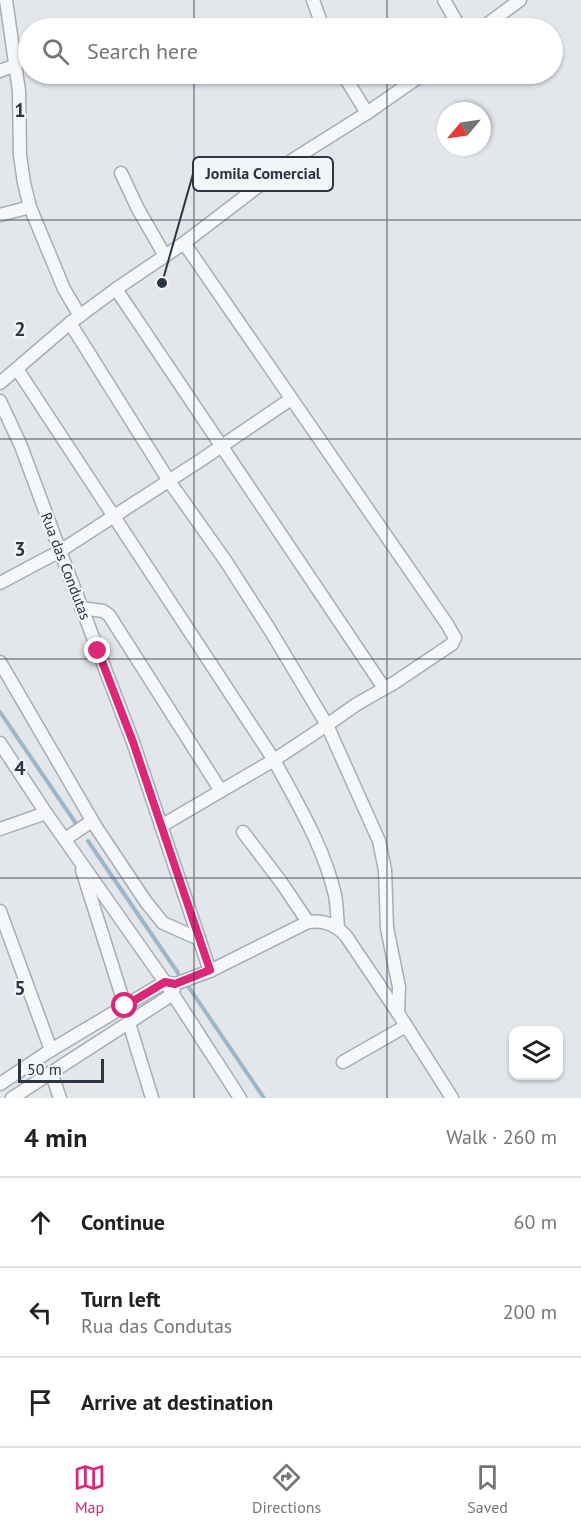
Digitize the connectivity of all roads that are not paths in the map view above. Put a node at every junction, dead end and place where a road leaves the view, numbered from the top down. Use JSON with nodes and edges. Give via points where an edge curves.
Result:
{"nodes":[{"id":1,"x":6,"y":0,"type":"edge"},
{"id":2,"x":313,"y":0,"type":"edge"},
{"id":3,"x":444,"y":0,"type":"edge"},
{"id":4,"x":519,"y":0,"type":"edge"},
{"id":5,"x":319,"y":18,"type":"edge"},
{"id":6,"x":454,"y":18,"type":"edge"},
{"id":7,"x":495,"y":18,"type":"edge"},
{"id":8,"x":16,"y":65,"type":"junction"},
{"id":9,"x":0,"y":71,"type":"edge"},
{"id":10,"x":18,"y":82,"type":"edge"},
{"id":11,"x":18,"y":84,"type":"edge"},
{"id":12,"x":349,"y":84,"type":"edge"},
{"id":13,"x":409,"y":84,"type":"edge"},
{"id":14,"x":367,"y":113,"type":"junction"},
{"id":15,"x":121,"y":173,"type":"dead end"},
{"id":16,"x":30,"y":207,"type":"junction"},
{"id":17,"x":0,"y":215,"type":"edge"},
{"id":18,"x":184,"y":243,"type":"junction"},
{"id":19,"x":165,"y":256,"type":"junction"},
{"id":20,"x":117,"y":289,"type":"junction"},
{"id":21,"x":75,"y":319,"type":"junction"},
{"id":22,"x":17,"y":369,"type":"junction"},
{"id":23,"x":0,"y":383,"type":"edge"},
{"id":24,"x":291,"y":399,"type":"junction"},
{"id":25,"x":0,"y":401,"type":"edge"},
{"id":26,"x":222,"y":446,"type":"junction"},
{"id":27,"x":169,"y":481,"type":"junction"},
{"id":28,"x":114,"y":516,"type":"junction"},
{"id":29,"x":60,"y":551,"type":"junction"},
{"id":30,"x":0,"y":583,"type":"edge"},
{"id":31,"x":81,"y":608,"type":"junction"},
{"id":32,"x":0,"y":662,"type":"edge"},
{"id":33,"x":384,"y":688,"type":"junction"},
{"id":34,"x":327,"y":725,"type":"junction"},
{"id":35,"x":0,"y":743,"type":"edge"},
{"id":36,"x":274,"y":760,"type":"junction"},
{"id":37,"x":220,"y":791,"type":"junction"},
{"id":38,"x":46,"y":813,"type":"junction"},
{"id":39,"x":92,"y":821,"type":"junction"},
{"id":40,"x":161,"y":826,"type":"junction"},
{"id":41,"x":0,"y":829,"type":"edge"},
{"id":42,"x":243,"y":832,"type":"dead end"},
{"id":43,"x":65,"y":839,"type":"junction"},
{"id":44,"x":78,"y":857,"type":"junction"},
{"id":45,"x":0,"y":911,"type":"edge"},
{"id":46,"x":308,"y":922,"type":"junction"},
{"id":47,"x":338,"y":927,"type":"junction"},
{"id":48,"x":199,"y":939,"type":"junction"},
{"id":49,"x":210,"y":970,"type":"junction"},
{"id":50,"x":171,"y":987,"type":"junction"},
{"id":51,"x":125,"y":1006,"type":"junction"},
{"id":52,"x":398,"y":1013,"type":"junction"},
{"id":53,"x":129,"y":1023,"type":"junction"},
{"id":54,"x":406,"y":1026,"type":"junction"},
{"id":55,"x":51,"y":1050,"type":"junction"},
{"id":56,"x":343,"y":1062,"type":"dead end"},
{"id":57,"x":51,"y":1072,"type":"junction"},
{"id":58,"x":0,"y":1084,"type":"edge"},
{"id":59,"x":12,"y":1098,"type":"edge"},
{"id":60,"x":60,"y":1098,"type":"edge"},
{"id":61,"x":152,"y":1098,"type":"edge"},
{"id":62,"x":240,"y":1098,"type":"edge"},
{"id":63,"x":452,"y":1098,"type":"edge"}],
"edges":[{"from":1,"to":8,"type":"street"},
{"from":2,"to":5,"type":"street"},
{"from":3,"to":6,"type":"street"},
{"from":4,"to":7,"type":"street"},
{"from":8,"to":9,"type":"street"},
{"from":8,"to":10,"type":"street"},
{"from":11,"to":16,"type":"street","via":[[20,155]]},
{"from":12,"to":14,"type":"street"},
{"from":13,"to":14,"type":"street"},
{"from":14,"to":18,"type":"street","via":[[294,159]]},
{"from":15,"to":19,"type":"street"},
{"from":16,"to":17,"type":"street"},
{"from":16,"to":21,"type":"street"},
{"from":18,"to":19,"type":"street"},
{"from":18,"to":24,"type":"street"},
{"from":19,"to":20,"type":"street"},
{"from":20,"to":21,"type":"street"},
{"from":20,"to":26,"type":"street"},
{"from":21,"to":22,"type":"street"},
{"from":21,"to":27,"type":"street"},
{"from":22,"to":23,"type":"street"},
{"from":22,"to":28,"type":"street"},
{"from":24,"to":26,"type":"street"},
{"from":24,"to":33,"type":"street","via":[[455,638],[452,644]]},
{"from":25,"to":29,"type":"street","name":"Rua das Condutas"},
{"from":26,"to":27,"type":"street"},
{"from":26,"to":33,"type":"street"},
{"from":27,"to":28,"type":"street"},
{"from":27,"to":34,"type":"street","via":[[225,560]]},
{"from":28,"to":29,"type":"street"},
{"from":28,"to":36,"type":"street"},
{"from":29,"to":30,"type":"street"},
{"from":29,"to":31,"type":"street","name":"Rua das Condutas"},
{"from":31,"to":37,"type":"street","via":[[109,615]]},
{"from":31,"to":40,"type":"street","name":"Rua das Condutas"},
{"from":32,"to":39,"type":"street"},
{"from":33,"to":34,"type":"street"},
{"from":34,"to":36,"type":"street"},
{"from":34,"to":52,"type":"street","via":[[381,849],[387,928],[399,987]]},
{"from":35,"to":38,"type":"street"},
{"from":36,"to":37,"type":"street"},
{"from":36,"to":47,"type":"street","via":[[327,868]]},
{"from":37,"to":40,"type":"street"},
{"from":38,"to":41,"type":"street"},
{"from":38,"to":43,"type":"street"},
{"from":39,"to":43,"type":"street"},
{"from":39,"to":48,"type":"street","via":[[163,923]]},
{"from":40,"to":48,"type":"street","name":"Rua das Condutas"},
{"from":42,"to":46,"type":"street"},
{"from":43,"to":44,"type":"street"},
{"from":44,"to":50,"type":"street"},
{"from":44,"to":51,"type":"street"},
{"from":45,"to":55,"type":"street"},
{"from":46,"to":47,"type":"street"},
{"from":46,"to":49,"type":"street"},
{"from":47,"to":52,"type":"street"},
{"from":48,"to":49,"type":"street","name":"Rua das Condutas"},
{"from":49,"to":50,"type":"street"},
{"from":50,"to":51,"type":"street"},
{"from":50,"to":53,"type":"street"},
{"from":50,"to":62,"type":"street"},
{"from":51,"to":55,"type":"street"},
{"from":52,"to":54,"type":"street"},
{"from":53,"to":57,"type":"street"},
{"from":53,"to":61,"type":"street"},
{"from":54,"to":56,"type":"street"},
{"from":54,"to":63,"type":"street"},
{"from":55,"to":58,"type":"street"},
{"from":57,"to":59,"type":"street"},
{"from":57,"to":60,"type":"street"}]}
